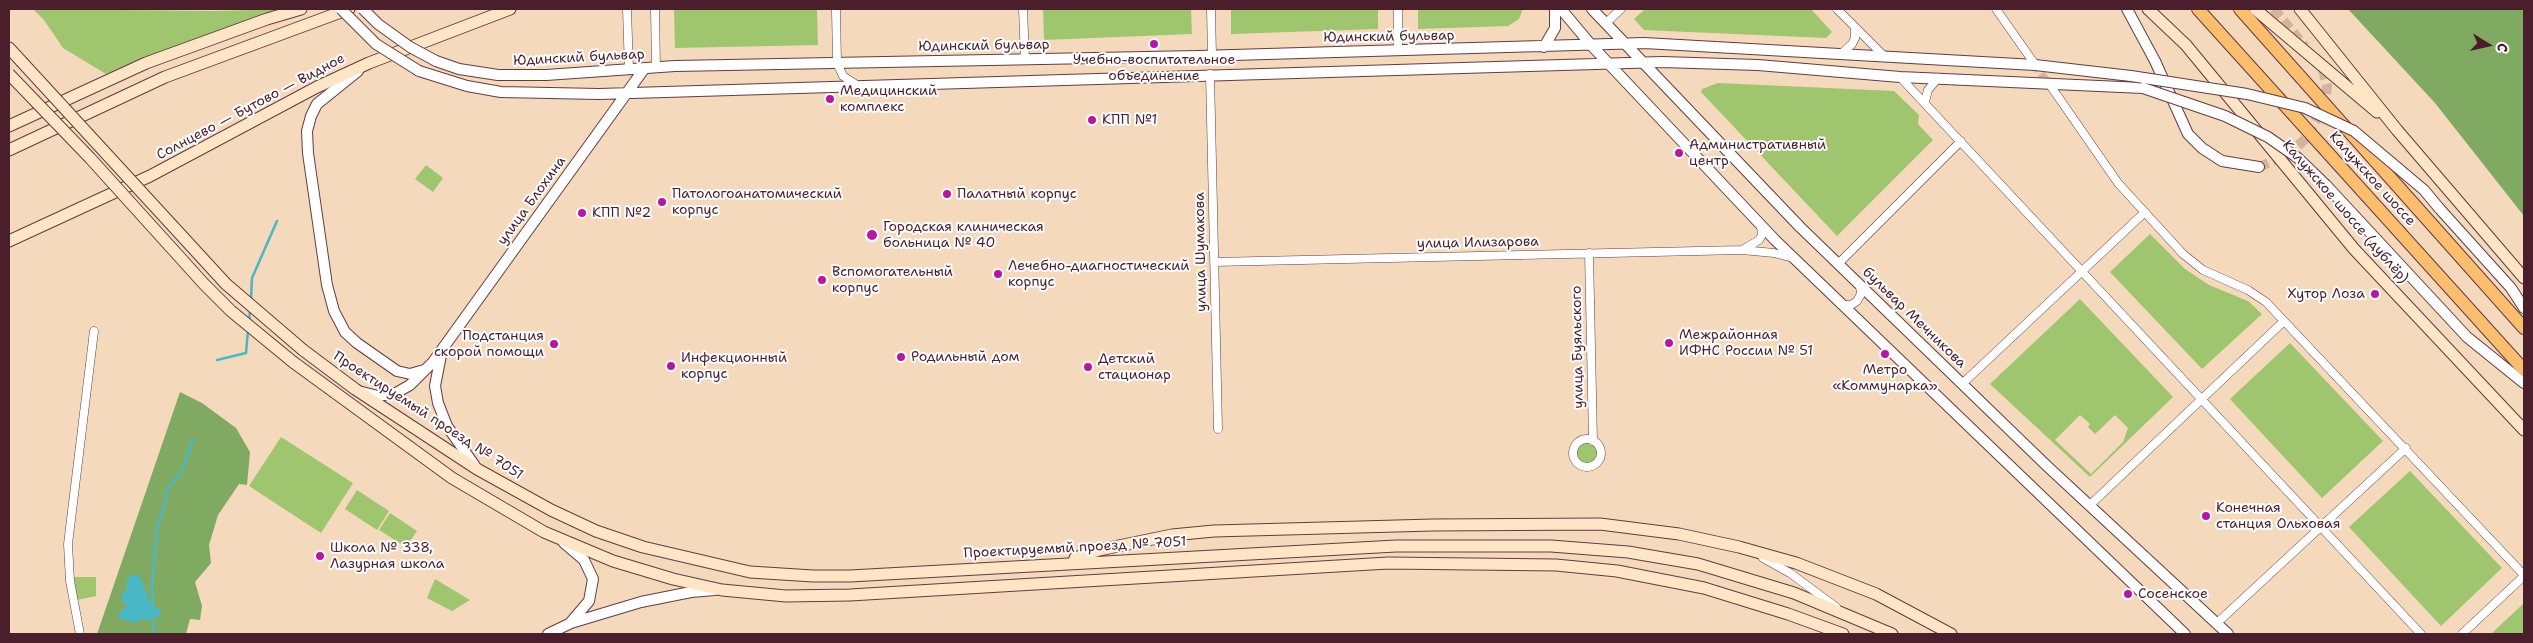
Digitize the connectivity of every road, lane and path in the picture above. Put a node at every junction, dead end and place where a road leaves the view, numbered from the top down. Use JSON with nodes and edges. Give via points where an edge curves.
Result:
{"nodes":[{"id":1,"x":301,"y":9,"type":"edge"},
{"id":2,"x":340,"y":9,"type":"edge"},
{"id":3,"x":349,"y":9,"type":"edge"},
{"id":4,"x":363,"y":9,"type":"edge"},
{"id":5,"x":510,"y":9,"type":"edge"},
{"id":6,"x":627,"y":9,"type":"edge"},
{"id":7,"x":655,"y":9,"type":"edge"},
{"id":8,"x":836,"y":9,"type":"edge"},
{"id":9,"x":1023,"y":9,"type":"edge"},
{"id":10,"x":1211,"y":9,"type":"edge"},
{"id":11,"x":1398,"y":9,"type":"edge"},
{"id":12,"x":1555,"y":9,"type":"edge"},
{"id":13,"x":1561,"y":9,"type":"edge"},
{"id":14,"x":1592,"y":9,"type":"edge"},
{"id":15,"x":1621,"y":9,"type":"edge"},
{"id":16,"x":1837,"y":9,"type":"edge"},
{"id":17,"x":1996,"y":9,"type":"edge"},
{"id":18,"x":2127,"y":9,"type":"edge"},
{"id":19,"x":2148,"y":9,"type":"edge"},
{"id":20,"x":2198,"y":9,"type":"edge"},
{"id":21,"x":2240,"y":9,"type":"edge"},
{"id":22,"x":2255,"y":9,"type":"edge"},
{"id":23,"x":2300,"y":9,"type":"edge"},
{"id":24,"x":1606,"y":23,"type":"junction"},
{"id":25,"x":1855,"y":28,"type":"junction"},
{"id":26,"x":1625,"y":44,"type":"junction"},
{"id":27,"x":1592,"y":46,"type":"junction"},
{"id":28,"x":9,"y":48,"type":"edge"},
{"id":29,"x":1544,"y":48,"type":"junction"},
{"id":30,"x":1398,"y":51,"type":"junction"},
{"id":31,"x":1842,"y":53,"type":"junction"},
{"id":32,"x":1212,"y":56,"type":"junction"},
{"id":33,"x":1884,"y":56,"type":"junction"},
{"id":34,"x":1025,"y":59,"type":"junction"},
{"id":35,"x":369,"y":63,"type":"junction"},
{"id":36,"x":837,"y":63,"type":"junction"},
{"id":37,"x":1644,"y":63,"type":"junction"},
{"id":38,"x":2034,"y":63,"type":"tunnel mouth"},
{"id":39,"x":1611,"y":65,"type":"junction"},
{"id":40,"x":656,"y":68,"type":"junction"},
{"id":41,"x":644,"y":69,"type":"junction"},
{"id":42,"x":629,"y":70,"type":"junction"},
{"id":43,"x":9,"y":73,"type":"edge"},
{"id":44,"x":1210,"y":74,"type":"junction"},
{"id":45,"x":1900,"y":77,"type":"junction"},
{"id":46,"x":1938,"y":78,"type":"junction"},
{"id":47,"x":857,"y":86,"type":"junction"},
{"id":48,"x":2052,"y":88,"type":"tunnel mouth"},
{"id":49,"x":627,"y":93,"type":"junction"},
{"id":50,"x":1925,"y":102,"type":"junction"},
{"id":51,"x":9,"y":126,"type":"edge"},
{"id":52,"x":2397,"y":130,"type":"junction"},
{"id":53,"x":1961,"y":141,"type":"junction"},
{"id":54,"x":9,"y":150,"type":"edge"},
{"id":55,"x":2259,"y":167,"type":"tunnel mouth"},
{"id":56,"x":2145,"y":212,"type":"junction"},
{"id":57,"x":1761,"y":226,"type":"junction"},
{"id":58,"x":9,"y":241,"type":"edge"},
{"id":59,"x":1742,"y":250,"type":"junction"},
{"id":60,"x":1589,"y":253,"type":"junction"},
{"id":61,"x":1794,"y":258,"type":"junction"},
{"id":62,"x":1214,"y":262,"type":"junction"},
{"id":63,"x":1838,"y":264,"type":"junction"},
{"id":64,"x":2082,"y":271,"type":"junction"},
{"id":65,"x":2524,"y":278,"type":"edge"},
{"id":66,"x":1860,"y":285,"type":"junction"},
{"id":67,"x":1842,"y":305,"type":"junction"},
{"id":68,"x":2524,"y":308,"type":"edge"},
{"id":69,"x":2284,"y":321,"type":"junction"},
{"id":70,"x":2524,"y":328,"type":"edge"},
{"id":71,"x":94,"y":331,"type":"dead end"},
{"id":72,"x":443,"y":349,"type":"junction"},
{"id":73,"x":425,"y":370,"type":"junction"},
{"id":74,"x":2524,"y":370,"type":"edge"},
{"id":75,"x":2524,"y":383,"type":"edge"},
{"id":76,"x":1962,"y":384,"type":"junction"},
{"id":77,"x":355,"y":389,"type":"junction"},
{"id":78,"x":2201,"y":398,"type":"junction"},
{"id":79,"x":1218,"y":429,"type":"dead end"},
{"id":80,"x":2524,"y":430,"type":"edge"},
{"id":81,"x":1593,"y":441,"type":"dead end"},
{"id":82,"x":2406,"y":448,"type":"junction"},
{"id":83,"x":477,"y":469,"type":"junction"},
{"id":84,"x":2089,"y":506,"type":"junction"},
{"id":85,"x":2320,"y":526,"type":"junction"},
{"id":86,"x":560,"y":540,"type":"junction"},
{"id":87,"x":1739,"y":546,"type":"junction"},
{"id":88,"x":1059,"y":563,"type":"junction"},
{"id":89,"x":2524,"y":576,"type":"edge"},
{"id":90,"x":722,"y":590,"type":"junction"},
{"id":91,"x":1844,"y":613,"type":"junction"},
{"id":92,"x":571,"y":623,"type":"junction"},
{"id":93,"x":2217,"y":624,"type":"junction"},
{"id":94,"x":80,"y":634,"type":"edge"},
{"id":95,"x":548,"y":634,"type":"edge"},
{"id":96,"x":1843,"y":634,"type":"edge"},
{"id":97,"x":1892,"y":634,"type":"edge"},
{"id":98,"x":1951,"y":634,"type":"edge"},
{"id":99,"x":2185,"y":634,"type":"edge"},
{"id":100,"x":2228,"y":634,"type":"edge"},
{"id":101,"x":2421,"y":634,"type":"edge"},
{"id":102,"x":2462,"y":634,"type":"edge"}],
"edges":[{"from":1,"to":51,"type":"main road","via":[[146,63]]},
{"from":2,"to":49,"type":"street","bridge":true,"via":[[376,44],[419,71],[467,86],[501,92]]},
{"from":3,"to":54,"type":"main road","via":[[165,77]]},
{"from":4,"to":42,"type":"street","name":"Юдинский бульвар","bridge":true,"via":[[410,47],[459,69],[498,75]]},
{"from":5,"to":35,"type":"main road","name":"Солнцево — Бутово — Видное"},
{"from":6,"to":42,"type":"street"},
{"from":7,"to":40,"type":"street"},
{"from":8,"to":36,"type":"street"},
{"from":9,"to":34,"type":"street"},
{"from":10,"to":32,"type":"street"},
{"from":11,"to":30,"type":"street"},
{"from":12,"to":29,"type":"street","via":[[1556,28]]},
{"from":13,"to":27,"type":"street"},
{"from":14,"to":24,"type":"street","name":"бульвар Мечникова"},
{"from":15,"to":24,"type":"street"},
{"from":16,"to":25,"type":"street"},
{"from":17,"to":38,"type":"street"},
{"from":18,"to":55,"type":"street","via":[[2188,134],[2222,161]]},
{"from":19,"to":80,"type":"main road","name":"Калужское шоссе (дублёр)","via":[[2186,45],[2354,249]]},
{"from":20,"to":74,"type":"highway","name":"Калужское шоссе"},
{"from":21,"to":70,"type":"highway","name":"Калужское шоссе"},
{"from":22,"to":52,"type":"main road"},
{"from":23,"to":52,"type":"main road"},
{"from":24,"to":26,"type":"street","name":"бульвар Мечникова"},
{"from":25,"to":31,"type":"street","via":[[1852,44]]},
{"from":25,"to":33,"type":"street"},
{"from":26,"to":27,"type":"street","name":"Юдинский бульвар"},
{"from":26,"to":31,"type":"street","name":"Юдинский бульвар"},
{"from":26,"to":37,"type":"street","name":"бульвар Мечникова"},
{"from":27,"to":29,"type":"street","name":"Юдинский бульвар"},
{"from":27,"to":39,"type":"street"},
{"from":28,"to":77,"type":"main road","name":"Проектируемый проезд № 7051","bridge":true,"via":[[226,284],[303,350]]},
{"from":29,"to":30,"type":"street","name":"Юдинский бульвар"},
{"from":30,"to":32,"type":"street","name":"Юдинский бульвар"},
{"from":31,"to":33,"type":"street","name":"Юдинский бульвар"},
{"from":32,"to":34,"type":"street","name":"Юдинский бульвар"},
{"from":33,"to":68,"type":"street","name":"Юдинский бульвар","bridge":true,"via":[[2035,65],[2130,76],[2246,94],[2305,108],[2354,131],[2424,190],[2511,288]]},
{"from":34,"to":36,"type":"street","name":"Юдинский бульвар"},
{"from":35,"to":58,"type":"main road","name":"Солнцево — Бутово — Видное","via":[[268,111],[150,176]]},
{"from":35,"to":73,"type":"street","via":[[317,104],[310,116],[308,153],[327,285],[334,311],[345,332],[357,343],[397,371],[410,374]]},
{"from":36,"to":40,"type":"street","name":"Юдинский бульвар"},
{"from":36,"to":47,"type":"street","via":[[843,76]]},
{"from":37,"to":39,"type":"street"},
{"from":37,"to":45,"type":"street","via":[[1758,65]]},
{"from":37,"to":63,"type":"street","name":"бульвар Мечникова"},
{"from":39,"to":44,"type":"street"},
{"from":39,"to":57,"type":"street"},
{"from":40,"to":41,"type":"street","name":"Юдинский бульвар"},
{"from":41,"to":42,"type":"street","name":"Юдинский бульвар"},
{"from":41,"to":49,"type":"street","name":"улица Блохина"},
{"from":43,"to":86,"type":"main road","bridge":true,"via":[[232,311],[293,362],[452,478]]},
{"from":44,"to":47,"type":"street"},
{"from":44,"to":62,"type":"street","name":"улица Шумакова"},
{"from":45,"to":46,"type":"street"},
{"from":45,"to":50,"type":"street"},
{"from":46,"to":50,"type":"street","via":[[1928,90]]},
{"from":46,"to":75,"type":"street","bridge":true,"via":[[2143,88],[2225,116],[2268,137],[2298,158],[2326,185],[2467,337]]},
{"from":47,"to":49,"type":"street"},
{"from":48,"to":56,"type":"street","via":[[2089,145]]},
{"from":49,"to":72,"type":"street","name":"улица Блохина"},
{"from":50,"to":53,"type":"street"},
{"from":52,"to":65,"type":"main road"},
{"from":53,"to":63,"type":"street"},
{"from":53,"to":64,"type":"street"},
{"from":56,"to":64,"type":"street"},
{"from":56,"to":69,"type":"street","via":[[2196,265],[2255,294]]},
{"from":57,"to":59,"type":"street","via":[[1759,240]]},
{"from":57,"to":61,"type":"street"},
{"from":59,"to":60,"type":"street","name":"улица Илизарова"},
{"from":59,"to":61,"type":"street","name":"улица Илизарова"},
{"from":60,"to":62,"type":"street","name":"улица Илизарова"},
{"from":60,"to":81,"type":"street","name":"улица Буяльского"},
{"from":61,"to":67,"type":"street"},
{"from":62,"to":79,"type":"street","name":"улица Шумакова"},
{"from":63,"to":66,"type":"street","name":"бульвар Мечникова"},
{"from":64,"to":76,"type":"street"},
{"from":64,"to":78,"type":"street"},
{"from":66,"to":67,"type":"street","via":[[1858,301]]},
{"from":66,"to":76,"type":"street","name":"бульвар Мечникова"},
{"from":67,"to":99,"type":"street"},
{"from":69,"to":78,"type":"street"},
{"from":69,"to":82,"type":"street"},
{"from":71,"to":94,"type":"street","via":[[68,544],[70,581]]},
{"from":72,"to":73,"type":"street","name":"улица Блохина"},
{"from":72,"to":83,"type":"street","via":[[435,386],[438,403],[455,439]]},
{"from":73,"to":77,"type":"street","name":"улица Блохина","via":[[396,393],[378,396]]},
{"from":76,"to":84,"type":"street","name":"бульвар Мечникова"},
{"from":77,"to":83,"type":"main road","name":"Проектируемый проезд № 7051"},
{"from":78,"to":84,"type":"street"},
{"from":78,"to":85,"type":"street"},
{"from":82,"to":85,"type":"street"},
{"from":82,"to":89,"type":"street"},
{"from":83,"to":88,"type":"main road","name":"Проектируемый проезд № 7051","via":[[596,531],[671,555],[750,572],[850,576]]},
{"from":84,"to":93,"type":"street","name":"бульвар Мечникова"},
{"from":85,"to":93,"type":"street"},
{"from":85,"to":101,"type":"street"},
{"from":86,"to":90,"type":"main road","via":[[638,569]]},
{"from":86,"to":92,"type":"street","via":[[584,560],[593,579],[589,601]]},
{"from":87,"to":88,"type":"main road","via":[[1600,524],[1341,527],[1186,533],[1099,550]]},
{"from":87,"to":91,"type":"street","via":[[1790,573]]},
{"from":87,"to":98,"type":"main road","via":[[1850,583]]},
{"from":88,"to":91,"type":"main road","name":"Проектируемый проезд № 7051","via":[[1396,546],[1588,548],[1698,564]]},
{"from":89,"to":102,"type":"street"},
{"from":90,"to":92,"type":"street","via":[[664,596]]},
{"from":90,"to":96,"type":"main road","via":[[786,596],[850,596],[1388,563],[1547,565],[1617,571],[1704,588]]},
{"from":91,"to":97,"type":"main road","name":"Проектируемый проезд № 7051"},
{"from":92,"to":95,"type":"street"},
{"from":93,"to":100,"type":"street","name":"бульвар Мечникова"}]}
